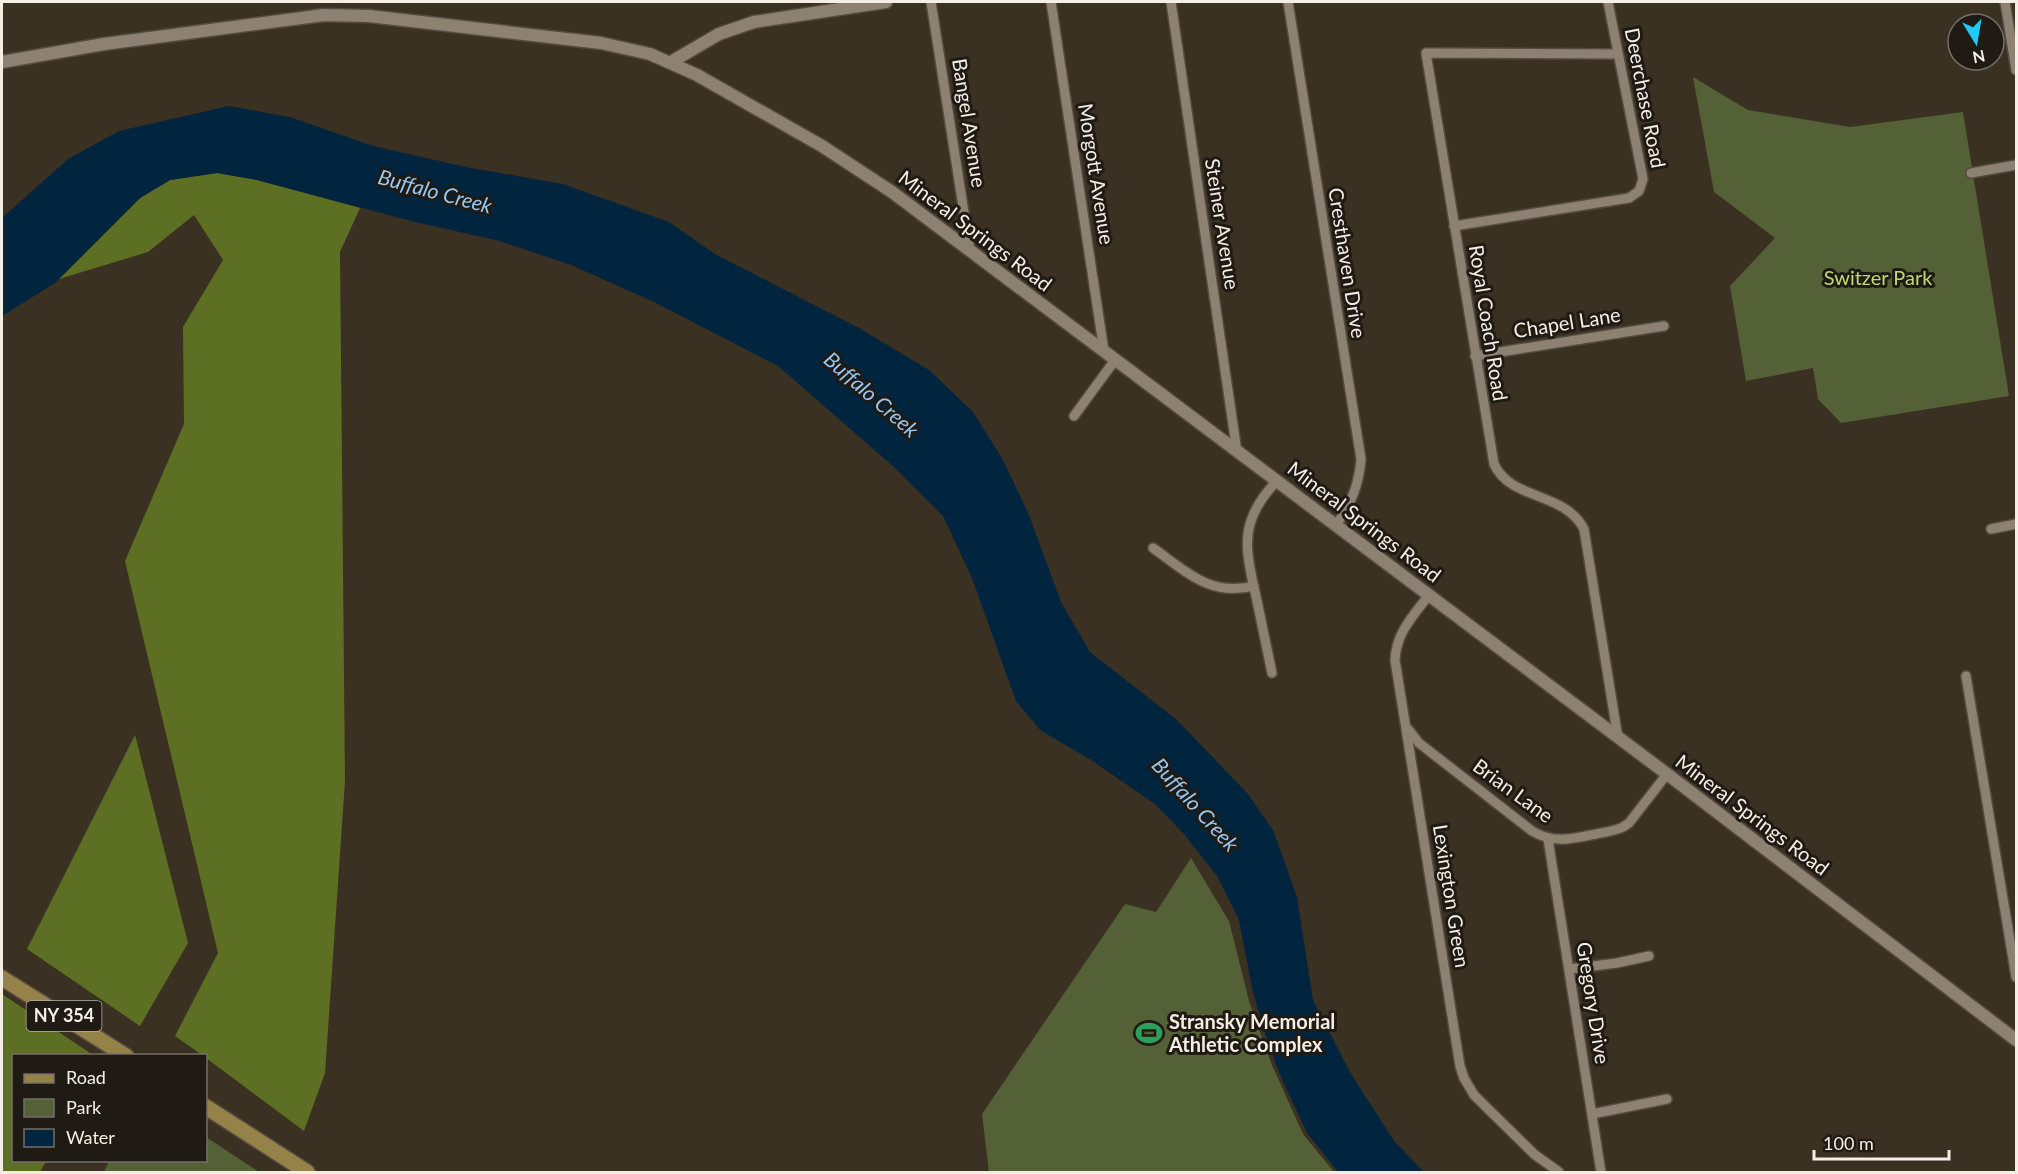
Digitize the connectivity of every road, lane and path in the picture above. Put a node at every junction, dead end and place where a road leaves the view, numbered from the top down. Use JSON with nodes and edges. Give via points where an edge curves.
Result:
{"nodes":[{"id":1,"x":886,"y":2,"type":"edge"},
{"id":2,"x":931,"y":2,"type":"edge"},
{"id":3,"x":1051,"y":2,"type":"edge"},
{"id":4,"x":1171,"y":2,"type":"edge"},
{"id":5,"x":1288,"y":2,"type":"edge"},
{"id":6,"x":1608,"y":2,"type":"edge"},
{"id":7,"x":2005,"y":2,"type":"edge"},
{"id":8,"x":1617,"y":54,"type":"junction"},
{"id":9,"x":2,"y":62,"type":"edge"},
{"id":10,"x":671,"y":62,"type":"junction"},
{"id":11,"x":2016,"y":70,"type":"edge"},
{"id":12,"x":2016,"y":165,"type":"edge"},
{"id":13,"x":1971,"y":173,"type":"dead end"},
{"id":14,"x":1454,"y":226,"type":"junction"},
{"id":15,"x":970,"y":251,"type":"junction"},
{"id":16,"x":1664,"y":326,"type":"dead end"},
{"id":17,"x":1104,"y":351,"type":"junction"},
{"id":18,"x":1475,"y":356,"type":"junction"},
{"id":19,"x":1115,"y":360,"type":"junction"},
{"id":20,"x":1074,"y":416,"type":"dead end"},
{"id":21,"x":1237,"y":452,"type":"junction"},
{"id":22,"x":1277,"y":481,"type":"junction"},
{"id":23,"x":2016,"y":524,"type":"edge"},
{"id":24,"x":1336,"y":525,"type":"junction"},
{"id":25,"x":1991,"y":528,"type":"dead end"},
{"id":26,"x":1153,"y":548,"type":"dead end"},
{"id":27,"x":1254,"y":586,"type":"junction"},
{"id":28,"x":1429,"y":595,"type":"junction"},
{"id":29,"x":1272,"y":673,"type":"dead end"},
{"id":30,"x":1966,"y":676,"type":"dead end"},
{"id":31,"x":1406,"y":723,"type":"junction"},
{"id":32,"x":1618,"y":738,"type":"junction"},
{"id":33,"x":1667,"y":774,"type":"junction"},
{"id":34,"x":1548,"y":838,"type":"junction"},
{"id":35,"x":1649,"y":956,"type":"dead end"},
{"id":36,"x":1569,"y":969,"type":"junction"},
{"id":37,"x":2016,"y":976,"type":"edge"},
{"id":38,"x":2,"y":978,"type":"edge"},
{"id":39,"x":2016,"y":1040,"type":"edge"},
{"id":40,"x":123,"y":1054,"type":"edge"},
{"id":41,"x":1667,"y":1099,"type":"dead end"},
{"id":42,"x":207,"y":1108,"type":"edge"},
{"id":43,"x":1592,"y":1114,"type":"junction"},
{"id":44,"x":307,"y":1173,"type":"edge"},
{"id":45,"x":1559,"y":1173,"type":"edge"},
{"id":46,"x":1601,"y":1173,"type":"edge"}],
"edges":[{"from":1,"to":10,"type":"street","via":[[754,22],[719,34]]},
{"from":2,"to":15,"type":"street","name":"Bangel Avenue"},
{"from":3,"to":17,"type":"street","name":"Morgott Avenue"},
{"from":4,"to":21,"type":"street","name":"Steiner Avenue"},
{"from":5,"to":24,"type":"street","name":"Cresthaven Drive","via":[[1360,459],[1357,486]]},
{"from":6,"to":8,"type":"street","name":"Deerchase Road"},
{"from":7,"to":11,"type":"street"},
{"from":8,"to":14,"type":"street","name":"Deerchase Road","via":[[1643,179],[1639,191],[1629,198]]},
{"from":8,"to":14,"type":"street","name":"Royal Coach Road","via":[[1426,53]]},
{"from":9,"to":10,"type":"street","name":"Mineral Springs Road","via":[[104,44],[324,15],[380,17],[601,43]]},
{"from":10,"to":15,"type":"street","name":"Mineral Springs Road","via":[[855,167]]},
{"from":12,"to":13,"type":"street"},
{"from":14,"to":18,"type":"street","name":"Royal Coach Road"},
{"from":15,"to":17,"type":"street","name":"Mineral Springs Road"},
{"from":16,"to":18,"type":"street","name":"Chapel Lane"},
{"from":17,"to":19,"type":"street","name":"Mineral Springs Road"},
{"from":18,"to":32,"type":"street","name":"Royal Coach Road","via":[[1498,473],[1513,485],[1571,512],[1584,529]]},
{"from":19,"to":20,"type":"street"},
{"from":19,"to":21,"type":"street","name":"Mineral Springs Road"},
{"from":21,"to":22,"type":"street","name":"Mineral Springs Road"},
{"from":22,"to":24,"type":"street","name":"Mineral Springs Road"},
{"from":22,"to":27,"type":"street","via":[[1262,498],[1250,524],[1248,549]]},
{"from":23,"to":25,"type":"street"},
{"from":24,"to":28,"type":"street","name":"Mineral Springs Road"},
{"from":26,"to":27,"type":"street","via":[[1206,584],[1229,590]]},
{"from":27,"to":29,"type":"street"},
{"from":28,"to":31,"type":"street","name":"Lexington Green","via":[[1402,631],[1396,649]]},
{"from":28,"to":32,"type":"street","name":"Mineral Springs Road"},
{"from":30,"to":37,"type":"street"},
{"from":31,"to":34,"type":"street","name":"Brian Lane","via":[[1419,743],[1532,831]]},
{"from":31,"to":45,"type":"street","name":"Lexington Green","via":[[1464,1078],[1474,1095]]},
{"from":32,"to":33,"type":"street","name":"Mineral Springs Road"},
{"from":33,"to":34,"type":"street","name":"Brian Lane","via":[[1623,827],[1568,840]]},
{"from":33,"to":39,"type":"street","name":"Mineral Springs Road"},
{"from":34,"to":36,"type":"street","name":"Gregory Drive"},
{"from":35,"to":36,"type":"street"},
{"from":36,"to":43,"type":"street","name":"Gregory Drive"},
{"from":38,"to":40,"type":"main road","number":"NY 354"},
{"from":41,"to":43,"type":"street"},
{"from":42,"to":44,"type":"main road"},
{"from":43,"to":46,"type":"street","name":"Gregory Drive"}]}
